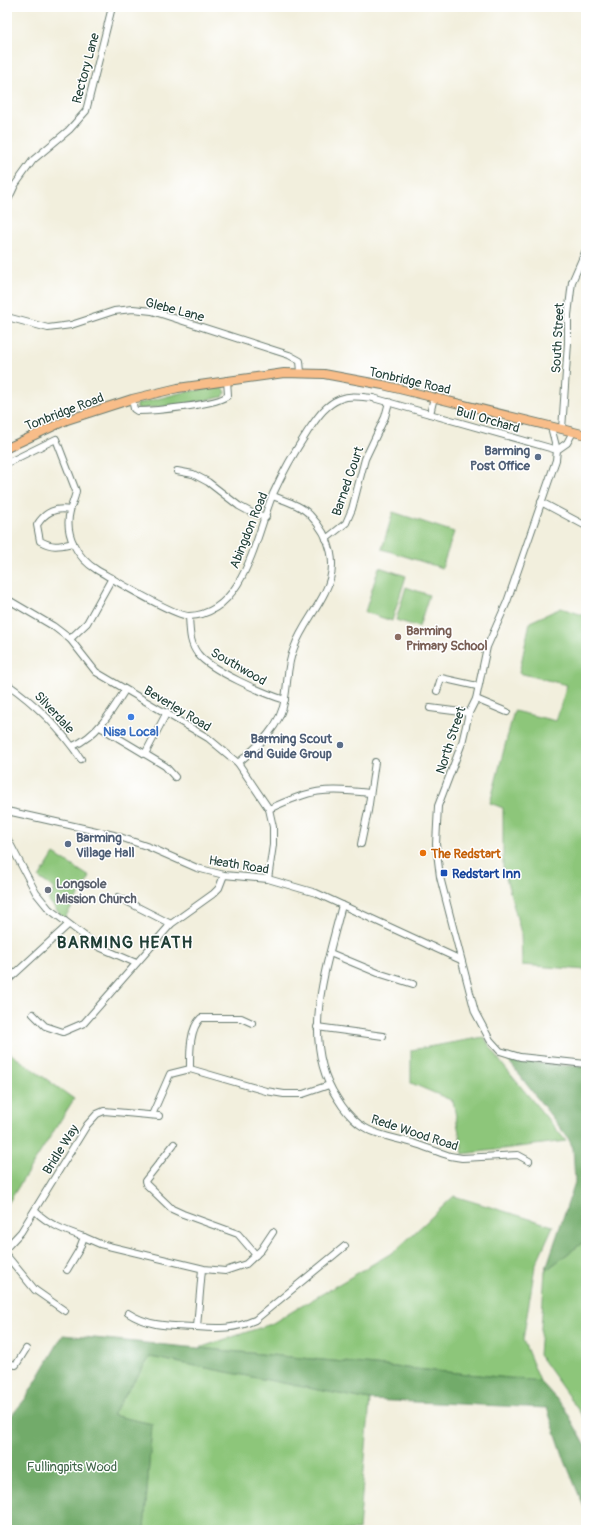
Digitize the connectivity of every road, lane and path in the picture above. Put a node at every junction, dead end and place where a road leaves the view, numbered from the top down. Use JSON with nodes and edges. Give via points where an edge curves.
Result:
{"nodes":[{"id":1,"x":112,"y":7,"type":"edge"},
{"id":2,"x":7,"y":202,"type":"edge"},
{"id":3,"x":586,"y":250,"type":"edge"},
{"id":4,"x":7,"y":317,"type":"edge"},
{"id":5,"x":301,"y":372,"type":"junction"},
{"id":6,"x":227,"y":380,"type":"junction"},
{"id":7,"x":434,"y":397,"type":"junction"},
{"id":8,"x":132,"y":399,"type":"junction"},
{"id":9,"x":390,"y":402,"type":"junction"},
{"id":10,"x":430,"y":414,"type":"junction"},
{"id":11,"x":551,"y":427,"type":"junction"},
{"id":12,"x":562,"y":429,"type":"junction"},
{"id":13,"x":573,"y":432,"type":"junction"},
{"id":14,"x":586,"y":435,"type":"edge"},
{"id":15,"x":7,"y":448,"type":"edge"},
{"id":16,"x":557,"y":450,"type":"junction"},
{"id":17,"x":7,"y":463,"type":"edge"},
{"id":18,"x":177,"y":471,"type":"dead end"},
{"id":19,"x":273,"y":496,"type":"junction"},
{"id":20,"x":541,"y":502,"type":"junction"},
{"id":21,"x":70,"y":510,"type":"junction"},
{"id":22,"x":266,"y":517,"type":"junction"},
{"id":23,"x":586,"y":526,"type":"edge"},
{"id":24,"x":326,"y":539,"type":"junction"},
{"id":25,"x":73,"y":543,"type":"junction"},
{"id":26,"x":112,"y":578,"type":"junction"},
{"id":27,"x":7,"y":599,"type":"edge"},
{"id":28,"x":188,"y":616,"type":"junction"},
{"id":29,"x":70,"y":639,"type":"junction"},
{"id":30,"x":7,"y":684,"type":"edge"},
{"id":31,"x":477,"y":686,"type":"junction"},
{"id":32,"x":126,"y":690,"type":"junction"},
{"id":33,"x":437,"y":691,"type":"dead end"},
{"id":34,"x":476,"y":699,"type":"junction"},
{"id":35,"x":285,"y":700,"type":"junction"},
{"id":36,"x":430,"y":708,"type":"dead end"},
{"id":37,"x":167,"y":712,"type":"junction"},
{"id":38,"x":507,"y":712,"type":"dead end"},
{"id":39,"x":469,"y":713,"type":"junction"},
{"id":40,"x":100,"y":726,"type":"junction"},
{"id":41,"x":73,"y":746,"type":"junction"},
{"id":42,"x":145,"y":754,"type":"junction"},
{"id":43,"x":81,"y":759,"type":"dead end"},
{"id":44,"x":375,"y":760,"type":"dead end"},
{"id":45,"x":238,"y":763,"type":"junction"},
{"id":46,"x":175,"y":777,"type":"dead end"},
{"id":47,"x":370,"y":793,"type":"junction"},
{"id":48,"x":269,"y":809,"type":"junction"},
{"id":49,"x":7,"y":811,"type":"edge"},
{"id":50,"x":7,"y":838,"type":"edge"},
{"id":51,"x":361,"y":844,"type":"dead end"},
{"id":52,"x":224,"y":875,"type":"junction"},
{"id":53,"x":268,"y":879,"type":"junction"},
{"id":54,"x":118,"y":897,"type":"dead end"},
{"id":55,"x":342,"y":905,"type":"junction"},
{"id":56,"x":171,"y":924,"type":"junction"},
{"id":57,"x":68,"y":925,"type":"junction"},
{"id":58,"x":330,"y":953,"type":"junction"},
{"id":59,"x":461,"y":960,"type":"junction"},
{"id":60,"x":136,"y":963,"type":"junction"},
{"id":61,"x":7,"y":981,"type":"edge"},
{"id":62,"x":413,"y":984,"type":"dead end"},
{"id":63,"x":33,"y":1014,"type":"dead end"},
{"id":64,"x":252,"y":1023,"type":"dead end"},
{"id":65,"x":317,"y":1027,"type":"junction"},
{"id":66,"x":383,"y":1036,"type":"dead end"},
{"id":67,"x":586,"y":1064,"type":"edge"},
{"id":68,"x":190,"y":1069,"type":"junction"},
{"id":69,"x":329,"y":1086,"type":"junction"},
{"id":70,"x":152,"y":1115,"type":"junction"},
{"id":71,"x":159,"y":1116,"type":"dead end"},
{"id":72,"x":174,"y":1144,"type":"dead end"},
{"id":73,"x":529,"y":1161,"type":"dead end"},
{"id":74,"x":35,"y":1211,"type":"junction"},
{"id":75,"x":273,"y":1232,"type":"dead end"},
{"id":76,"x":84,"y":1237,"type":"junction"},
{"id":77,"x":345,"y":1246,"type":"dead end"},
{"id":78,"x":7,"y":1247,"type":"edge"},
{"id":79,"x":256,"y":1255,"type":"junction"},
{"id":80,"x":7,"y":1256,"type":"edge"},
{"id":81,"x":202,"y":1269,"type":"junction"},
{"id":82,"x":67,"y":1270,"type":"dead end"},
{"id":83,"x":65,"y":1311,"type":"dead end"},
{"id":84,"x":128,"y":1312,"type":"dead end"},
{"id":85,"x":197,"y":1327,"type":"junction"},
{"id":86,"x":26,"y":1349,"type":"dead end"},
{"id":87,"x":7,"y":1363,"type":"edge"}],
"edges":[{"from":1,"to":2,"type":"street","name":"Rectory Lane","via":[[86,111],[69,130],[33,160],[15,185]]},
{"from":3,"to":12,"type":"street","name":"South Street","via":[[572,282]]},
{"from":4,"to":5,"type":"street","name":"Glebe Lane","via":[[48,328],[71,325],[114,311],[152,311],[288,355],[300,361]]},
{"from":5,"to":6,"type":"main road","name":"Tonbridge Road"},
{"from":5,"to":7,"type":"main road","name":"Tonbridge Road","via":[[383,384]]},
{"from":6,"to":8,"type":"main road","name":"Tonbridge Road"},
{"from":6,"to":8,"type":"street","via":[[228,395],[221,400],[137,411]]},
{"from":7,"to":10,"type":"street"},
{"from":7,"to":11,"type":"main road","name":"Tonbridge Road"},
{"from":8,"to":15,"type":"main road","name":"Tonbridge Road","via":[[73,417]]},
{"from":9,"to":10,"type":"street","name":"Abingdon Road"},
{"from":9,"to":19,"type":"street","name":"Abingdon Road","via":[[353,396],[339,400],[326,408],[296,449]]},
{"from":9,"to":24,"type":"street","name":"Barned Court","via":[[365,459],[346,523]]},
{"from":10,"to":16,"type":"street","name":"Bull Orchard"},
{"from":11,"to":12,"type":"main road","name":"Tonbridge Road"},
{"from":11,"to":16,"type":"street","name":"North Street"},
{"from":12,"to":13,"type":"main road","name":"Tonbridge Road"},
{"from":13,"to":14,"type":"main road","name":"Tonbridge Road"},
{"from":13,"to":16,"type":"street","via":[[567,443]]},
{"from":16,"to":20,"type":"street","name":"North Street"},
{"from":17,"to":21,"type":"street","via":[[56,439],[76,491]]},
{"from":18,"to":22,"type":"street","via":[[193,474],[239,506]]},
{"from":19,"to":22,"type":"street","name":"Abingdon Road"},
{"from":19,"to":24,"type":"street","via":[[310,514]]},
{"from":20,"to":23,"type":"street"},
{"from":20,"to":31,"type":"street","name":"North Street","via":[[507,602],[487,647]]},
{"from":21,"to":25,"type":"street","via":[[70,533]]},
{"from":21,"to":25,"type":"street","via":[[61,508],[48,512],[37,525],[40,541],[55,548]]},
{"from":22,"to":28,"type":"street","name":"Abingdon Road","via":[[245,570],[234,590],[224,601],[210,610]]},
{"from":24,"to":35,"type":"street","via":[[333,556],[333,571],[326,591],[294,648],[287,674]]},
{"from":25,"to":26,"type":"street","via":[[92,566]]},
{"from":26,"to":28,"type":"street","via":[[159,604]]},
{"from":26,"to":29,"type":"street","via":[[86,623]]},
{"from":27,"to":29,"type":"street","name":"Beverley Road"},
{"from":28,"to":35,"type":"street","name":"Southwood","via":[[191,642],[198,655],[248,685]]},
{"from":29,"to":32,"type":"street","name":"Beverley Road","via":[[96,672]]},
{"from":30,"to":41,"type":"street","name":"Silverdale","via":[[26,697]]},
{"from":31,"to":33,"type":"street","via":[[441,678]]},
{"from":31,"to":34,"type":"street","name":"North Street"},
{"from":32,"to":37,"type":"street","name":"Beverley Road"},
{"from":32,"to":40,"type":"street"},
{"from":34,"to":38,"type":"street"},
{"from":34,"to":39,"type":"street","name":"North Street"},
{"from":35,"to":45,"type":"street","via":[[278,721],[262,743]]},
{"from":36,"to":39,"type":"street"},
{"from":37,"to":42,"type":"street"},
{"from":37,"to":45,"type":"street","name":"Beverley Road","via":[[208,738]]},
{"from":39,"to":59,"type":"street","name":"North Street","via":[[462,743],[438,806],[436,827],[440,877]]},
{"from":40,"to":41,"type":"street"},
{"from":40,"to":42,"type":"street"},
{"from":41,"to":43,"type":"street","name":"Silverdale"},
{"from":42,"to":46,"type":"street","via":[[165,766]]},
{"from":44,"to":47,"type":"street"},
{"from":45,"to":48,"type":"street","name":"Beverley Road"},
{"from":47,"to":48,"type":"street","via":[[326,789],[296,796]]},
{"from":47,"to":51,"type":"street"},
{"from":48,"to":53,"type":"street","name":"Beverley Road","via":[[273,833]]},
{"from":49,"to":52,"type":"street","name":"Heath Road","via":[[114,835],[149,846],[197,868]]},
{"from":50,"to":57,"type":"street","via":[[36,893],[49,909]]},
{"from":52,"to":53,"type":"street","name":"Heath Road"},
{"from":52,"to":56,"type":"street","via":[[219,888],[213,894]]},
{"from":53,"to":55,"type":"street","name":"Heath Road","via":[[316,893]]},
{"from":54,"to":56,"type":"street"},
{"from":55,"to":58,"type":"street","name":"Rede Wood Road"},
{"from":55,"to":59,"type":"street","name":"Heath Road"},
{"from":56,"to":60,"type":"street"},
{"from":57,"to":60,"type":"street","via":[[99,947]]},
{"from":57,"to":61,"type":"street"},
{"from":58,"to":62,"type":"street"},
{"from":58,"to":65,"type":"street","name":"Rede Wood Road"},
{"from":59,"to":67,"type":"street","name":"North Street","via":[[475,1012],[490,1040],[500,1051]]},
{"from":60,"to":63,"type":"street","via":[[84,1023],[63,1032],[45,1026]]},
{"from":64,"to":68,"type":"street","via":[[241,1018],[201,1018],[195,1027]]},
{"from":65,"to":66,"type":"street"},
{"from":65,"to":69,"type":"street","name":"Rede Wood Road","via":[[320,1056]]},
{"from":68,"to":69,"type":"street","via":[[284,1094],[303,1094]]},
{"from":68,"to":70,"type":"street","via":[[170,1074]]},
{"from":69,"to":73,"type":"street","name":"Rede Wood Road","via":[[346,1112],[359,1124],[374,1132],[450,1156],[518,1156]]},
{"from":70,"to":71,"type":"street","name":"Bridle Way"},
{"from":70,"to":74,"type":"street","name":"Bridle Way","via":[[104,1111],[97,1114]]},
{"from":72,"to":79,"type":"street","via":[[146,1180],[146,1184],[178,1212],[238,1234]]},
{"from":74,"to":76,"type":"street","via":[[64,1231]]},
{"from":74,"to":78,"type":"street","name":"Bridle Way"},
{"from":75,"to":79,"type":"street"},
{"from":76,"to":81,"type":"street","via":[[100,1244]]},
{"from":76,"to":82,"type":"street"},
{"from":77,"to":85,"type":"street","via":[[255,1320],[242,1326],[224,1329]]},
{"from":79,"to":81,"type":"street","via":[[236,1269]]},
{"from":80,"to":83,"type":"street","via":[[35,1290]]},
{"from":81,"to":85,"type":"street"},
{"from":84,"to":85,"type":"street","via":[[139,1320],[154,1324]]},
{"from":86,"to":87,"type":"street","via":[[16,1366]]}]}
